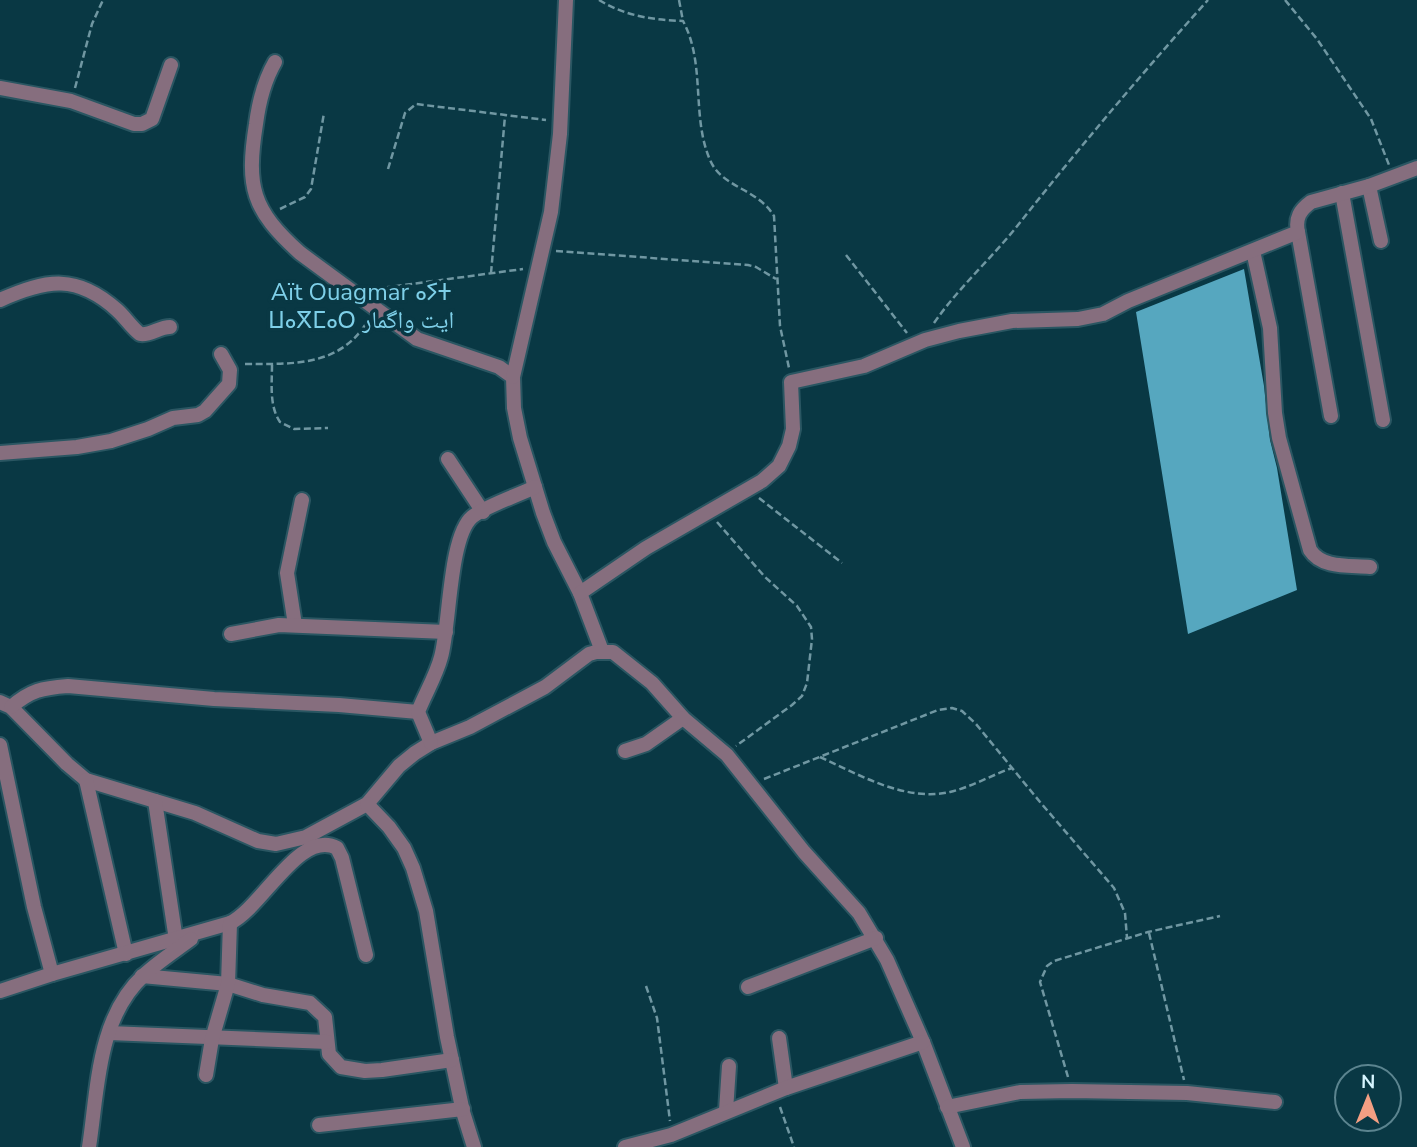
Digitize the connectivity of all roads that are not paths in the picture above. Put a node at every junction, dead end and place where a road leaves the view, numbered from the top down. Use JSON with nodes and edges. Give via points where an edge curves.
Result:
{"nodes":[{"id":1,"x":566,"y":0,"type":"edge"},
{"id":2,"x":275,"y":62,"type":"dead end"},
{"id":3,"x":171,"y":65,"type":"dead end"},
{"id":4,"x":0,"y":88,"type":"edge"},
{"id":5,"x":1417,"y":168,"type":"edge"},
{"id":6,"x":1369,"y":186,"type":"junction"},
{"id":7,"x":1342,"y":193,"type":"junction"},
{"id":8,"x":1298,"y":232,"type":"junction"},
{"id":9,"x":1381,"y":241,"type":"dead end"},
{"id":10,"x":1253,"y":251,"type":"junction"},
{"id":11,"x":0,"y":300,"type":"edge"},
{"id":12,"x":170,"y":327,"type":"dead end"},
{"id":13,"x":224,"y":359,"type":"road end"},
{"id":14,"x":513,"y":377,"type":"junction"},
{"id":15,"x":1331,"y":416,"type":"dead end"},
{"id":16,"x":1383,"y":420,"type":"dead end"},
{"id":17,"x":0,"y":453,"type":"edge"},
{"id":18,"x":448,"y":459,"type":"dead end"},
{"id":19,"x":535,"y":487,"type":"junction"},
{"id":20,"x":302,"y":500,"type":"dead end"},
{"id":21,"x":483,"y":512,"type":"junction"},
{"id":22,"x":1370,"y":567,"type":"dead end"},
{"id":23,"x":580,"y":593,"type":"junction"},
{"id":24,"x":295,"y":625,"type":"junction"},
{"id":25,"x":446,"y":632,"type":"junction"},
{"id":26,"x":231,"y":634,"type":"dead end"},
{"id":27,"x":602,"y":651,"type":"junction"},
{"id":28,"x":6,"y":705,"type":"edge"},
{"id":29,"x":418,"y":712,"type":"junction"},
{"id":30,"x":683,"y":718,"type":"junction"},
{"id":31,"x":431,"y":743,"type":"junction"},
{"id":32,"x":0,"y":744,"type":"edge"},
{"id":33,"x":625,"y":751,"type":"dead end"},
{"id":34,"x":86,"y":780,"type":"junction"},
{"id":35,"x":155,"y":801,"type":"junction"},
{"id":36,"x":367,"y":804,"type":"junction"},
{"id":37,"x":230,"y":923,"type":"junction"},
{"id":38,"x":201,"y":931,"type":"junction"},
{"id":39,"x":876,"y":938,"type":"junction"},
{"id":40,"x":176,"y":940,"type":"junction"},
{"id":41,"x":126,"y":954,"type":"junction"},
{"id":42,"x":366,"y":955,"type":"dead end"},
{"id":43,"x":52,"y":974,"type":"junction"},
{"id":44,"x":142,"y":976,"type":"junction"},
{"id":45,"x":228,"y":984,"type":"junction"},
{"id":46,"x":748,"y":987,"type":"dead end"},
{"id":47,"x":0,"y":991,"type":"edge"},
{"id":48,"x":110,"y":1033,"type":"junction"},
{"id":49,"x":779,"y":1038,"type":"dead end"},
{"id":50,"x":212,"y":1039,"type":"junction"},
{"id":51,"x":327,"y":1042,"type":"junction"},
{"id":52,"x":923,"y":1042,"type":"junction"},
{"id":53,"x":452,"y":1060,"type":"junction"},
{"id":54,"x":729,"y":1066,"type":"dead end"},
{"id":55,"x":206,"y":1075,"type":"dead end"},
{"id":56,"x":780,"y":1091,"type":"junction"},
{"id":57,"x":1275,"y":1102,"type":"dead end"},
{"id":58,"x":947,"y":1107,"type":"junction"},
{"id":59,"x":463,"y":1109,"type":"junction"},
{"id":60,"x":726,"y":1111,"type":"junction"},
{"id":61,"x":319,"y":1125,"type":"dead end"},
{"id":62,"x":655,"y":1143,"type":"edge"},
{"id":63,"x":89,"y":1147,"type":"edge"},
{"id":64,"x":474,"y":1147,"type":"edge"},
{"id":65,"x":625,"y":1147,"type":"edge"},
{"id":66,"x":963,"y":1147,"type":"edge"}],
"edges":[{"from":1,"to":14,"type":"street","via":[[551,212]]},
{"from":2,"to":14,"type":"street","via":[[259,102],[250,174],[264,215],[300,253],[417,339],[499,367]]},
{"from":3,"to":4,"type":"street","via":[[152,119],[142,124],[71,102]]},
{"from":5,"to":6,"type":"street"},
{"from":6,"to":7,"type":"street"},
{"from":6,"to":9,"type":"street"},
{"from":7,"to":8,"type":"street","via":[[1304,207],[1297,218]]},
{"from":7,"to":16,"type":"street"},
{"from":8,"to":10,"type":"street"},
{"from":8,"to":15,"type":"street"},
{"from":10,"to":22,"type":"street","via":[[1270,328],[1279,438],[1310,550],[1327,563]]},
{"from":10,"to":23,"type":"street","via":[[1103,314],[988,325],[920,342],[864,366],[791,382],[793,420],[789,446],[779,466]]},
{"from":11,"to":12,"type":"street","via":[[38,286],[70,283],[98,294],[138,333]]},
{"from":13,"to":17,"type":"street","via":[[231,376],[229,384],[198,415],[173,418],[111,441]]},
{"from":14,"to":19,"type":"street","via":[[514,408]]},
{"from":18,"to":21,"type":"street"},
{"from":19,"to":21,"type":"street"},
{"from":19,"to":23,"type":"street","via":[[554,542]]},
{"from":20,"to":24,"type":"street","via":[[288,573]]},
{"from":21,"to":25,"type":"street","via":[[472,517],[458,542]]},
{"from":23,"to":27,"type":"street"},
{"from":24,"to":25,"type":"street"},
{"from":24,"to":26,"type":"street"},
{"from":25,"to":29,"type":"street","via":[[440,660]]},
{"from":27,"to":30,"type":"street","via":[[624,658]]},
{"from":27,"to":31,"type":"street","via":[[582,658],[545,687]]},
{"from":28,"to":29,"type":"street","via":[[29,693],[68,686]]},
{"from":28,"to":34,"type":"street"},
{"from":29,"to":31,"type":"street"},
{"from":30,"to":33,"type":"street","via":[[646,744]]},
{"from":30,"to":39,"type":"street","via":[[727,755]]},
{"from":31,"to":36,"type":"street","via":[[399,766]]},
{"from":32,"to":43,"type":"street"},
{"from":34,"to":35,"type":"street"},
{"from":34,"to":41,"type":"street"},
{"from":35,"to":36,"type":"street","via":[[276,844],[306,837]]},
{"from":35,"to":40,"type":"street"},
{"from":36,"to":53,"type":"street","via":[[404,848],[412,868],[426,911]]},
{"from":37,"to":38,"type":"street"},
{"from":37,"to":42,"type":"street","via":[[251,908],[291,862],[313,847],[329,844],[342,858]]},
{"from":37,"to":45,"type":"street"},
{"from":38,"to":40,"type":"street"},
{"from":38,"to":44,"type":"street"},
{"from":39,"to":46,"type":"street"},
{"from":39,"to":52,"type":"street"},
{"from":40,"to":41,"type":"street"},
{"from":41,"to":43,"type":"street"},
{"from":43,"to":47,"type":"street"},
{"from":44,"to":45,"type":"street"},
{"from":44,"to":48,"type":"street","via":[[120,1007]]},
{"from":45,"to":50,"type":"street"},
{"from":45,"to":51,"type":"street","via":[[310,1003],[325,1017]]},
{"from":48,"to":50,"type":"street"},
{"from":48,"to":63,"type":"street","via":[[95,1090]]},
{"from":49,"to":56,"type":"street"},
{"from":50,"to":51,"type":"street"},
{"from":50,"to":55,"type":"street"},
{"from":51,"to":53,"type":"street","via":[[333,1060],[352,1070]]},
{"from":52,"to":56,"type":"street"},
{"from":52,"to":58,"type":"street"},
{"from":53,"to":59,"type":"street"},
{"from":54,"to":60,"type":"street"},
{"from":56,"to":60,"type":"street"},
{"from":57,"to":58,"type":"street","via":[[1187,1093],[1072,1091],[1020,1092]]},
{"from":58,"to":66,"type":"street"},
{"from":59,"to":61,"type":"street"},
{"from":59,"to":64,"type":"street"},
{"from":60,"to":62,"type":"street"},
{"from":62,"to":65,"type":"street"}]}
